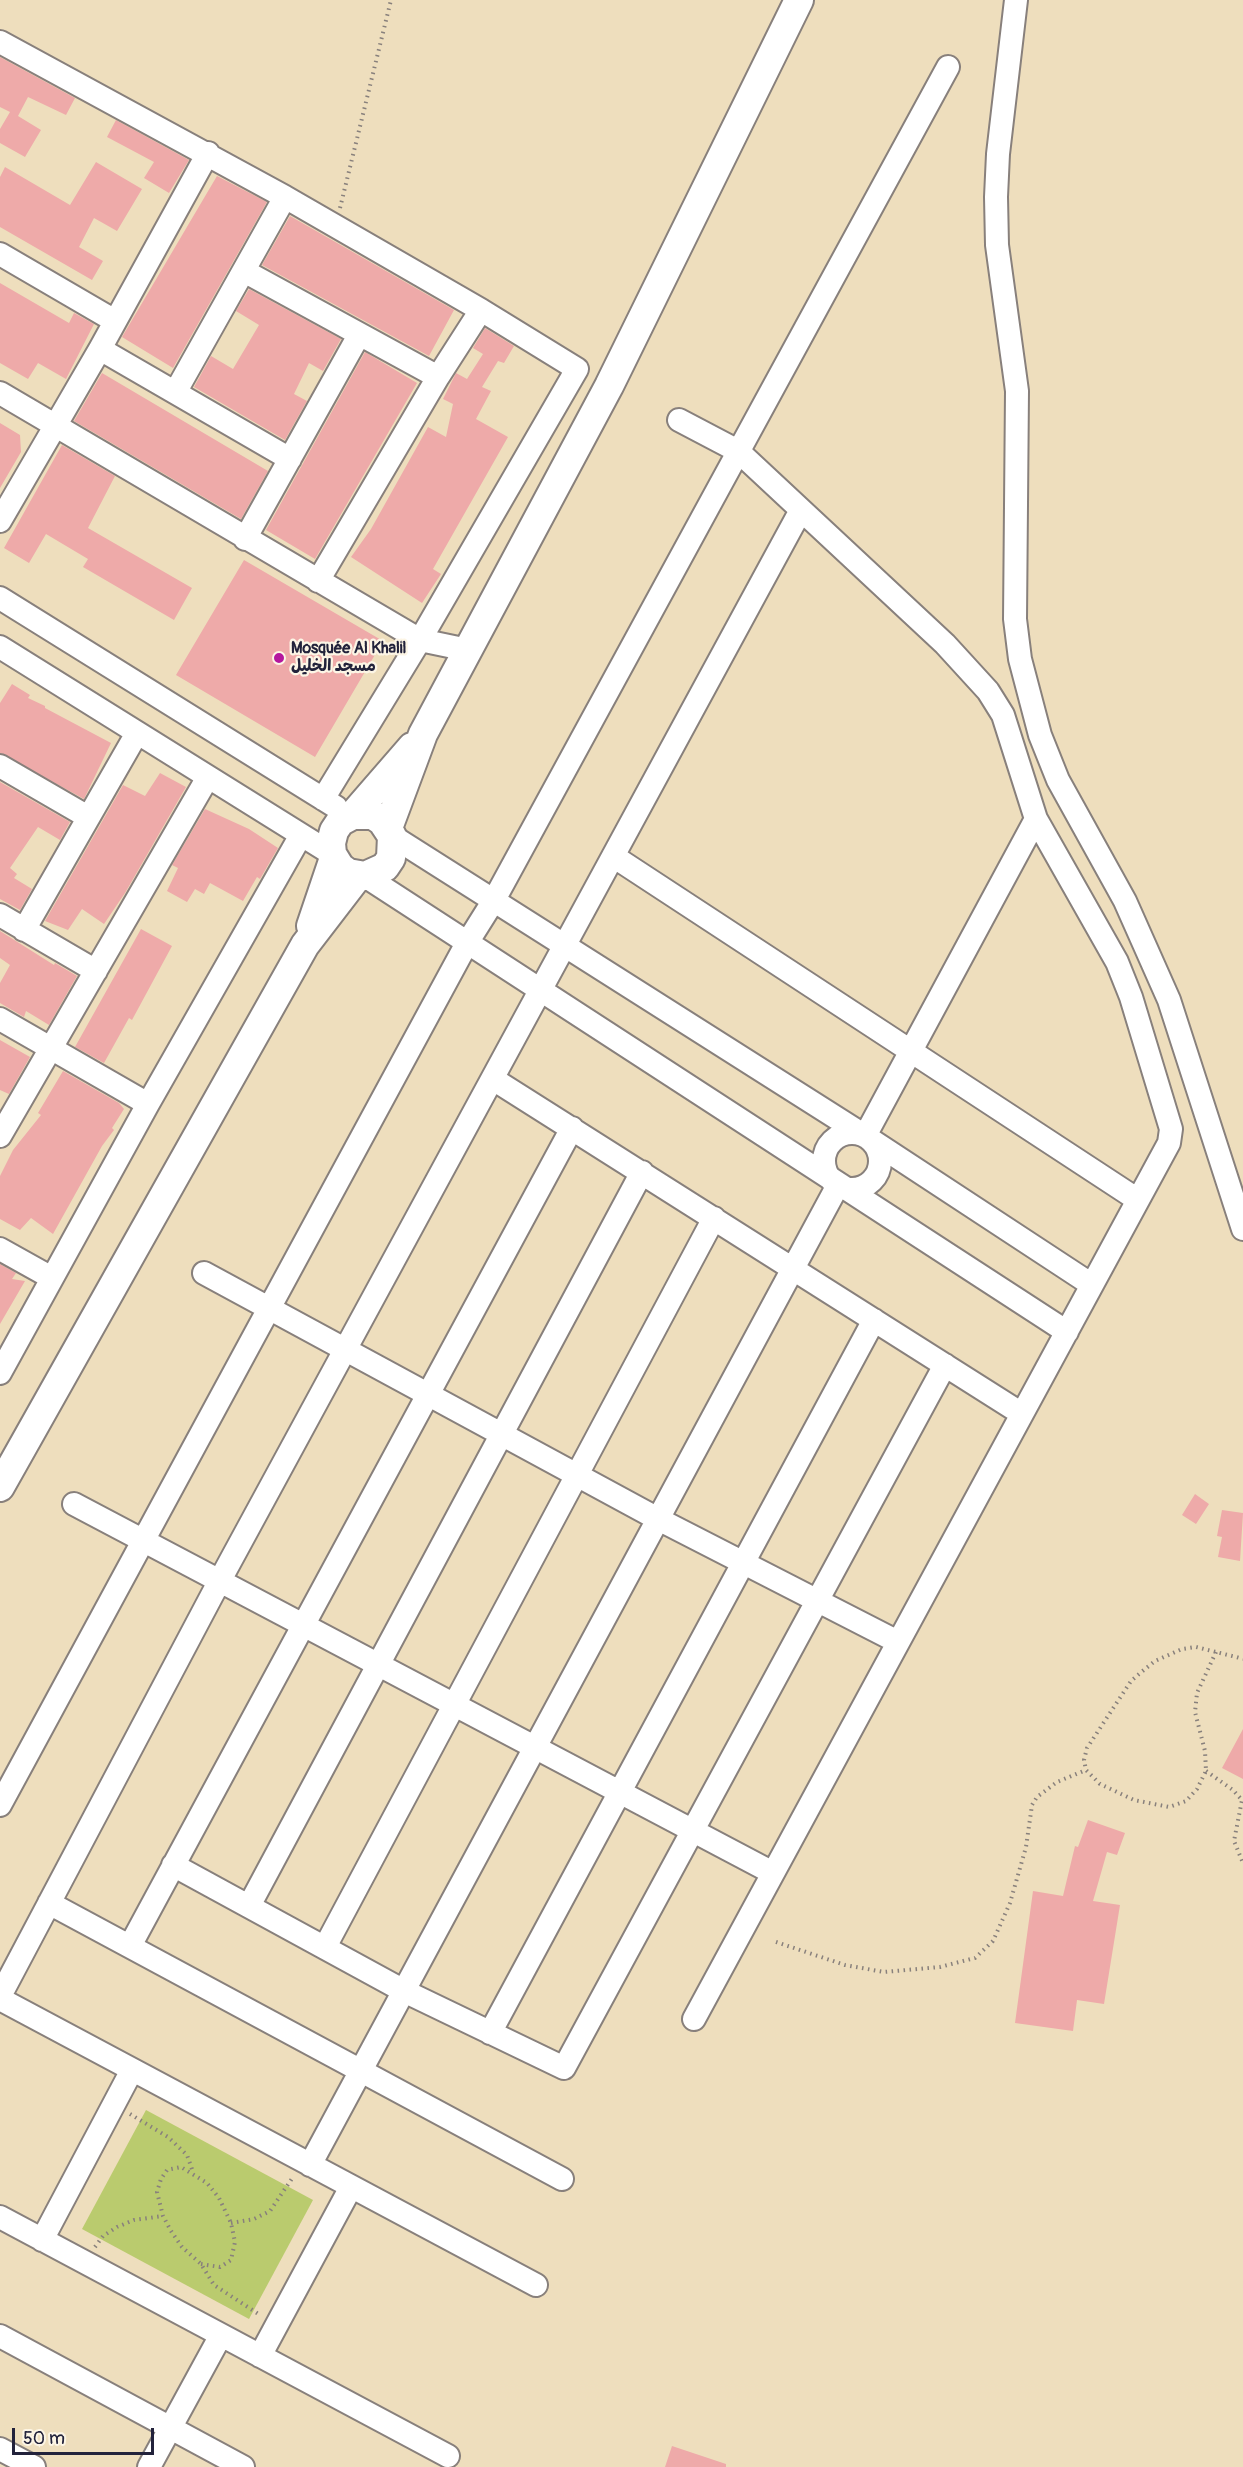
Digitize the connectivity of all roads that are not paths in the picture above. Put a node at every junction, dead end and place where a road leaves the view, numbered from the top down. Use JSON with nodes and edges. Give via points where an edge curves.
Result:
{"nodes":[{"id":1,"x":799,"y":0,"type":"edge"},
{"id":2,"x":1016,"y":0,"type":"edge"},
{"id":3,"x":0,"y":42,"type":"edge"},
{"id":4,"x":948,"y":68,"type":"dead end"},
{"id":5,"x":208,"y":153,"type":"junction"},
{"id":6,"x":285,"y":197,"type":"junction"},
{"id":7,"x":0,"y":254,"type":"edge"},
{"id":8,"x":244,"y":272,"type":"junction"},
{"id":9,"x":481,"y":310,"type":"junction"},
{"id":10,"x":115,"y":321,"type":"junction"},
{"id":11,"x":359,"y":335,"type":"junction"},
{"id":12,"x":100,"y":349,"type":"junction"},
{"id":13,"x":577,"y":369,"type":"junction"},
{"id":14,"x":438,"y":377,"type":"junction"},
{"id":15,"x":609,"y":386,"type":"junction"},
{"id":16,"x":176,"y":392,"type":"junction"},
{"id":17,"x":0,"y":393,"type":"edge"},
{"id":18,"x":679,"y":420,"type":"dead end"},
{"id":19,"x":56,"y":424,"type":"junction"},
{"id":20,"x":738,"y":451,"type":"junction"},
{"id":21,"x":290,"y":459,"type":"junction"},
{"id":22,"x":801,"y":510,"type":"junction"},
{"id":23,"x":0,"y":521,"type":"edge"},
{"id":24,"x":245,"y":539,"type":"junction"},
{"id":25,"x":318,"y":581,"type":"junction"},
{"id":26,"x":0,"y":598,"type":"edge"},
{"id":27,"x":420,"y":640,"type":"junction"},
{"id":28,"x":0,"y":647,"type":"edge"},
{"id":29,"x":468,"y":650,"type":"junction"},
{"id":30,"x":137,"y":733,"type":"junction"},
{"id":31,"x":423,"y":734,"type":"junction"},
{"id":32,"x":0,"y":766,"type":"edge"},
{"id":33,"x":208,"y":777,"type":"junction"},
{"id":34,"x":323,"y":799,"type":"junction"},
{"id":35,"x":351,"y":815,"type":"junction"},
{"id":36,"x":88,"y":817,"type":"junction"},
{"id":37,"x":1036,"y":819,"type":"junction"},
{"id":38,"x":390,"y":832,"type":"junction"},
{"id":39,"x":301,"y":835,"type":"junction"},
{"id":40,"x":333,"y":856,"type":"junction"},
{"id":41,"x":613,"y":856,"type":"junction"},
{"id":42,"x":362,"y":876,"type":"junction"},
{"id":43,"x":494,"y":900,"type":"junction"},
{"id":44,"x":0,"y":915,"type":"edge"},
{"id":45,"x":24,"y":930,"type":"junction"},
{"id":46,"x":468,"y":943,"type":"junction"},
{"id":47,"x":305,"y":945,"type":"junction"},
{"id":48,"x":565,"y":945,"type":"junction"},
{"id":49,"x":96,"y":971,"type":"junction"},
{"id":50,"x":540,"y":991,"type":"junction"},
{"id":51,"x":0,"y":1019,"type":"edge"},
{"id":52,"x":50,"y":1047,"type":"junction"},
{"id":53,"x":911,"y":1051,"type":"junction"},
{"id":54,"x":492,"y":1079,"type":"junction"},
{"id":55,"x":148,"y":1104,"type":"junction"},
{"id":56,"x":572,"y":1128,"type":"junction"},
{"id":57,"x":0,"y":1136,"type":"edge"},
{"id":58,"x":865,"y":1136,"type":"junction"},
{"id":59,"x":642,"y":1172,"type":"junction"},
{"id":60,"x":838,"y":1185,"type":"junction"},
{"id":61,"x":1138,"y":1200,"type":"junction"},
{"id":62,"x":714,"y":1218,"type":"junction"},
{"id":63,"x":1243,"y":1229,"type":"edge"},
{"id":64,"x":0,"y":1249,"type":"edge"},
{"id":65,"x":793,"y":1269,"type":"junction"},
{"id":66,"x":204,"y":1273,"type":"dead end"},
{"id":67,"x":52,"y":1278,"type":"junction"},
{"id":68,"x":1092,"y":1285,"type":"junction"},
{"id":69,"x":271,"y":1309,"type":"junction"},
{"id":70,"x":874,"y":1320,"type":"junction"},
{"id":71,"x":1067,"y":1332,"type":"junction"},
{"id":72,"x":346,"y":1348,"type":"junction"},
{"id":73,"x":945,"y":1365,"type":"junction"},
{"id":74,"x":0,"y":1373,"type":"edge"},
{"id":75,"x":428,"y":1393,"type":"junction"},
{"id":76,"x":1022,"y":1414,"type":"junction"},
{"id":77,"x":502,"y":1434,"type":"junction"},
{"id":78,"x":577,"y":1474,"type":"junction"},
{"id":79,"x":0,"y":1487,"type":"edge"},
{"id":80,"x":74,"y":1503,"type":"dead end"},
{"id":81,"x":658,"y":1519,"type":"junction"},
{"id":82,"x":144,"y":1542,"type":"junction"},
{"id":83,"x":743,"y":1563,"type":"junction"},
{"id":84,"x":219,"y":1582,"type":"junction"},
{"id":85,"x":817,"y":1601,"type":"junction"},
{"id":86,"x":303,"y":1626,"type":"junction"},
{"id":87,"x":898,"y":1642,"type":"junction"},
{"id":88,"x":378,"y":1665,"type":"junction"},
{"id":89,"x":454,"y":1705,"type":"junction"},
{"id":90,"x":534,"y":1748,"type":"junction"},
{"id":91,"x":620,"y":1792,"type":"junction"},
{"id":92,"x":0,"y":1805,"type":"edge"},
{"id":93,"x":693,"y":1831,"type":"junction"},
{"id":94,"x":174,"y":1864,"type":"junction"},
{"id":95,"x":773,"y":1873,"type":"junction"},
{"id":96,"x":49,"y":1903,"type":"junction"},
{"id":97,"x":249,"y":1906,"type":"junction"},
{"id":98,"x":130,"y":1946,"type":"junction"},
{"id":99,"x":324,"y":1947,"type":"junction"},
{"id":100,"x":404,"y":1991,"type":"junction"},
{"id":101,"x":0,"y":1998,"type":"edge"},
{"id":102,"x":693,"y":2019,"type":"dead end"},
{"id":103,"x":490,"y":2033,"type":"junction"},
{"id":104,"x":132,"y":2070,"type":"junction"},
{"id":105,"x":361,"y":2070,"type":"junction"},
{"id":106,"x":306,"y":2163,"type":"junction"},
{"id":107,"x":562,"y":2179,"type":"dead end"},
{"id":108,"x":351,"y":2187,"type":"junction"},
{"id":109,"x":0,"y":2217,"type":"edge"},
{"id":110,"x":42,"y":2240,"type":"junction"},
{"id":111,"x":536,"y":2285,"type":"dead end"},
{"id":112,"x":221,"y":2335,"type":"junction"},
{"id":113,"x":0,"y":2336,"type":"edge"},
{"id":114,"x":260,"y":2356,"type":"junction"},
{"id":115,"x":170,"y":2428,"type":"junction"},
{"id":116,"x":0,"y":2449,"type":"edge"},
{"id":117,"x":448,"y":2456,"type":"dead end"},
{"id":118,"x":34,"y":2467,"type":"edge"},
{"id":119,"x":149,"y":2467,"type":"edge"},
{"id":120,"x":243,"y":2467,"type":"edge"}],
"edges":[{"from":1,"to":15,"type":"main road"},
{"from":2,"to":63,"type":"street","via":[[996,197],[997,245],[1017,391],[1015,619],[1020,659],[1040,735],[1058,780],[1125,901],[1169,1000]]},
{"from":3,"to":5,"type":"street"},
{"from":4,"to":20,"type":"street"},
{"from":5,"to":6,"type":"street"},
{"from":5,"to":10,"type":"street"},
{"from":6,"to":8,"type":"street"},
{"from":6,"to":9,"type":"street"},
{"from":7,"to":10,"type":"street"},
{"from":8,"to":11,"type":"street"},
{"from":8,"to":16,"type":"street"},
{"from":9,"to":13,"type":"street"},
{"from":9,"to":14,"type":"street"},
{"from":10,"to":12,"type":"street"},
{"from":11,"to":14,"type":"street"},
{"from":11,"to":21,"type":"street"},
{"from":12,"to":16,"type":"street"},
{"from":12,"to":19,"type":"street"},
{"from":13,"to":15,"type":"street"},
{"from":13,"to":27,"type":"street"},
{"from":14,"to":25,"type":"street"},
{"from":15,"to":29,"type":"main road"},
{"from":16,"to":21,"type":"street"},
{"from":17,"to":19,"type":"street"},
{"from":18,"to":20,"type":"street"},
{"from":19,"to":23,"type":"street"},
{"from":19,"to":24,"type":"street"},
{"from":20,"to":22,"type":"street"},
{"from":20,"to":43,"type":"street"},
{"from":21,"to":24,"type":"street"},
{"from":22,"to":37,"type":"street","via":[[945,644],[988,691],[1003,715]]},
{"from":22,"to":41,"type":"street"},
{"from":24,"to":25,"type":"street"},
{"from":25,"to":27,"type":"street"},
{"from":26,"to":34,"type":"street"},
{"from":27,"to":29,"type":"street"},
{"from":27,"to":34,"type":"street"},
{"from":28,"to":30,"type":"street"},
{"from":29,"to":31,"type":"main road"},
{"from":30,"to":33,"type":"street"},
{"from":30,"to":36,"type":"street"},
{"from":31,"to":35,"type":"main road"},
{"from":31,"to":38,"type":"main road"},
{"from":32,"to":36,"type":"street"},
{"from":33,"to":39,"type":"street"},
{"from":33,"to":49,"type":"street"},
{"from":34,"to":35,"type":"street"},
{"from":35,"to":38,"type":"main road","via":[[373,816]]},
{"from":35,"to":40,"type":"main road","via":[[334,831]]},
{"from":36,"to":45,"type":"street"},
{"from":37,"to":53,"type":"street"},
{"from":37,"to":61,"type":"street","via":[[1117,962],[1171,1129],[1169,1143]]},
{"from":38,"to":42,"type":"main road","via":[[393,847],[385,867]]},
{"from":38,"to":43,"type":"street"},
{"from":39,"to":40,"type":"street"},
{"from":39,"to":55,"type":"street"},
{"from":40,"to":42,"type":"main road","via":[[348,873]]},
{"from":40,"to":47,"type":"main road"},
{"from":41,"to":48,"type":"street"},
{"from":41,"to":53,"type":"street"},
{"from":42,"to":46,"type":"street"},
{"from":42,"to":47,"type":"main road"},
{"from":43,"to":46,"type":"street"},
{"from":43,"to":48,"type":"street"},
{"from":44,"to":45,"type":"street"},
{"from":45,"to":49,"type":"street"},
{"from":46,"to":50,"type":"street"},
{"from":46,"to":69,"type":"street"},
{"from":47,"to":79,"type":"main road"},
{"from":48,"to":50,"type":"street"},
{"from":48,"to":58,"type":"street"},
{"from":49,"to":52,"type":"street"},
{"from":50,"to":54,"type":"street"},
{"from":50,"to":60,"type":"street"},
{"from":51,"to":52,"type":"street"},
{"from":52,"to":55,"type":"street"},
{"from":52,"to":57,"type":"street"},
{"from":53,"to":58,"type":"street"},
{"from":53,"to":61,"type":"street"},
{"from":54,"to":56,"type":"street"},
{"from":54,"to":72,"type":"street"},
{"from":55,"to":67,"type":"street"},
{"from":56,"to":59,"type":"street"},
{"from":56,"to":75,"type":"street"},
{"from":58,"to":60,"type":"street","via":[[846,1134],[830,1144],[826,1171]]},
{"from":58,"to":60,"type":"street","via":[[878,1148],[877,1174],[864,1187]]},
{"from":58,"to":68,"type":"street"},
{"from":59,"to":62,"type":"street"},
{"from":59,"to":77,"type":"street"},
{"from":60,"to":65,"type":"street"},
{"from":60,"to":71,"type":"street"},
{"from":61,"to":68,"type":"street"},
{"from":62,"to":65,"type":"street"},
{"from":62,"to":78,"type":"street"},
{"from":64,"to":67,"type":"street"},
{"from":65,"to":70,"type":"street"},
{"from":65,"to":81,"type":"street"},
{"from":66,"to":69,"type":"street"},
{"from":67,"to":74,"type":"street"},
{"from":68,"to":71,"type":"street"},
{"from":69,"to":72,"type":"street"},
{"from":69,"to":82,"type":"street"},
{"from":70,"to":73,"type":"street"},
{"from":70,"to":83,"type":"street"},
{"from":71,"to":76,"type":"street"},
{"from":72,"to":75,"type":"street"},
{"from":72,"to":84,"type":"street"},
{"from":73,"to":76,"type":"street"},
{"from":73,"to":85,"type":"street"},
{"from":75,"to":77,"type":"street"},
{"from":75,"to":86,"type":"street"},
{"from":76,"to":87,"type":"street"},
{"from":77,"to":78,"type":"street"},
{"from":77,"to":88,"type":"street"},
{"from":78,"to":81,"type":"street"},
{"from":78,"to":89,"type":"street"},
{"from":80,"to":82,"type":"street"},
{"from":81,"to":83,"type":"street"},
{"from":81,"to":90,"type":"street"},
{"from":82,"to":84,"type":"street"},
{"from":82,"to":92,"type":"street"},
{"from":83,"to":85,"type":"street"},
{"from":83,"to":91,"type":"street"},
{"from":84,"to":86,"type":"street"},
{"from":84,"to":96,"type":"street"},
{"from":85,"to":87,"type":"street"},
{"from":85,"to":93,"type":"street"},
{"from":86,"to":88,"type":"street"},
{"from":86,"to":94,"type":"street"},
{"from":87,"to":95,"type":"street"},
{"from":88,"to":89,"type":"street"},
{"from":88,"to":97,"type":"street"},
{"from":89,"to":90,"type":"street"},
{"from":89,"to":99,"type":"street"},
{"from":90,"to":91,"type":"street"},
{"from":90,"to":100,"type":"street"},
{"from":91,"to":93,"type":"street"},
{"from":91,"to":103,"type":"street"},
{"from":93,"to":95,"type":"street"},
{"from":93,"to":103,"type":"street","via":[[564,2068]]},
{"from":94,"to":97,"type":"street"},
{"from":94,"to":98,"type":"street"},
{"from":95,"to":102,"type":"street"},
{"from":96,"to":98,"type":"street"},
{"from":96,"to":101,"type":"street"},
{"from":97,"to":99,"type":"street"},
{"from":98,"to":105,"type":"street"},
{"from":99,"to":100,"type":"street"},
{"from":100,"to":103,"type":"street"},
{"from":100,"to":105,"type":"street"},
{"from":101,"to":104,"type":"street"},
{"from":104,"to":106,"type":"street"},
{"from":104,"to":110,"type":"street"},
{"from":105,"to":106,"type":"street"},
{"from":105,"to":107,"type":"street"},
{"from":106,"to":108,"type":"street"},
{"from":108,"to":111,"type":"street"},
{"from":108,"to":114,"type":"street"},
{"from":109,"to":110,"type":"street"},
{"from":110,"to":112,"type":"street"},
{"from":112,"to":114,"type":"street"},
{"from":112,"to":115,"type":"street"},
{"from":113,"to":115,"type":"street"},
{"from":114,"to":117,"type":"street"},
{"from":115,"to":119,"type":"street"},
{"from":115,"to":120,"type":"street"},
{"from":116,"to":118,"type":"street"}]}
